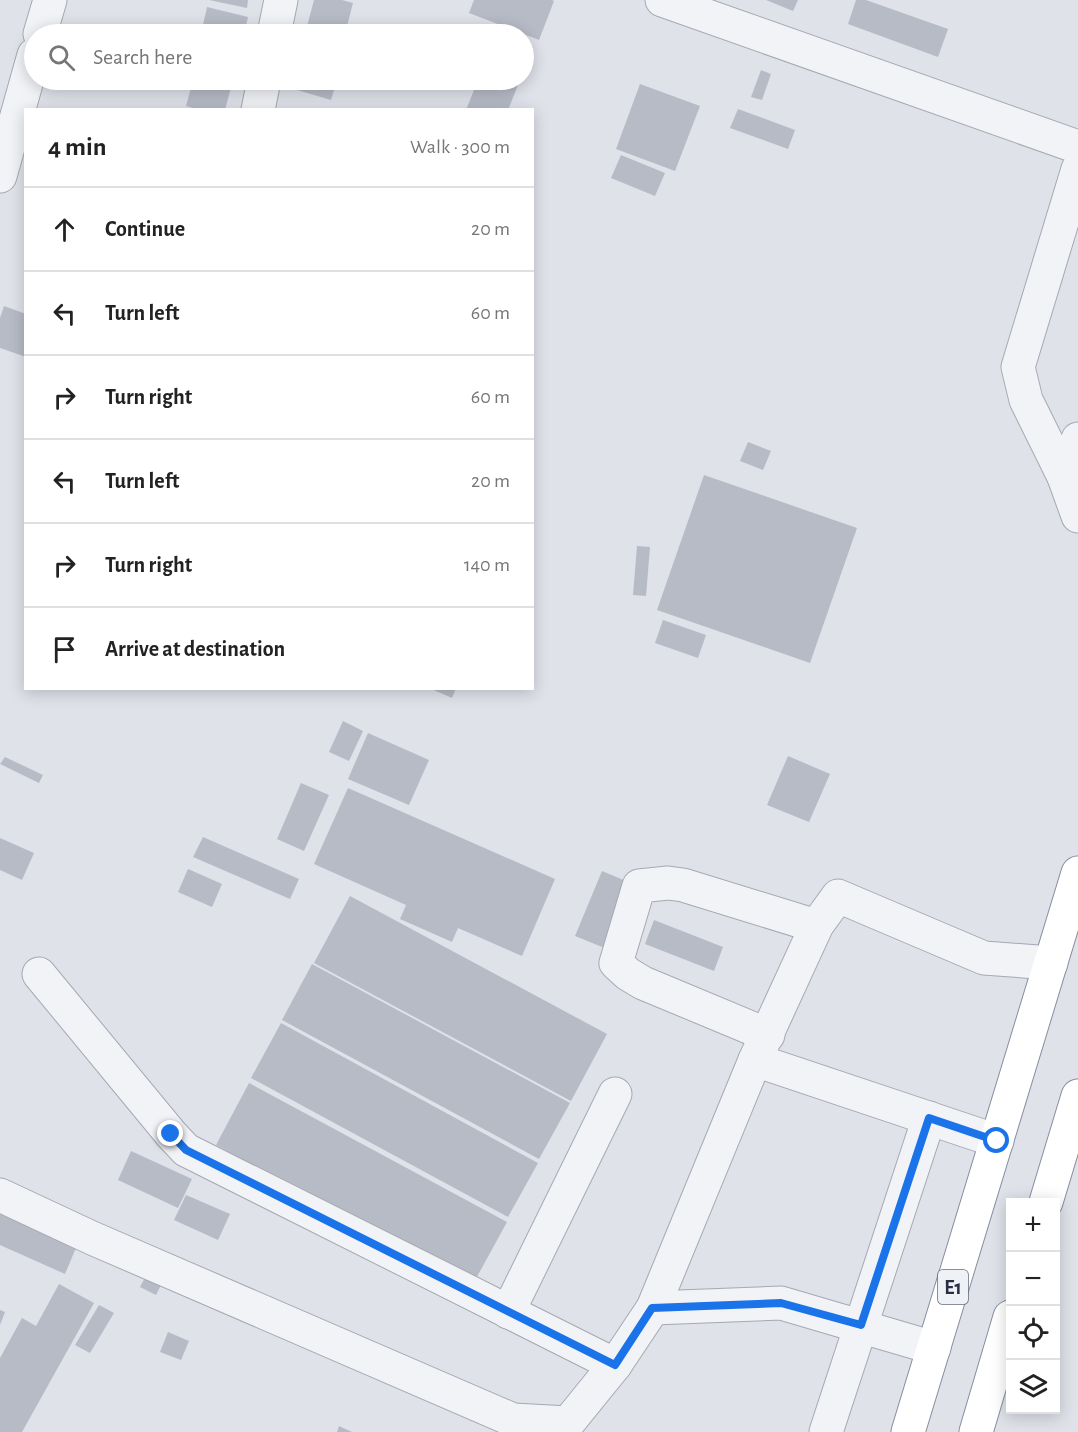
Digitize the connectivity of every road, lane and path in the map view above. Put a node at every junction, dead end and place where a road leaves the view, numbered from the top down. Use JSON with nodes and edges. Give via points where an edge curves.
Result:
{"nodes":[{"id":1,"x":50,"y":0,"type":"edge"},
{"id":2,"x":281,"y":0,"type":"edge"},
{"id":3,"x":662,"y":0,"type":"edge"},
{"id":4,"x":43,"y":24,"type":"edge"},
{"id":5,"x":276,"y":24,"type":"edge"},
{"id":6,"x":24,"y":90,"type":"edge"},
{"id":7,"x":262,"y":90,"type":"edge"},
{"id":8,"x":258,"y":108,"type":"edge"},
{"id":9,"x":1078,"y":147,"type":"edge"},
{"id":10,"x":1078,"y":169,"type":"edge"},
{"id":11,"x":0,"y":176,"type":"edge"},
{"id":12,"x":1078,"y":439,"type":"edge"},
{"id":13,"x":1064,"y":477,"type":"junction"},
{"id":14,"x":1078,"y":516,"type":"edge"},
{"id":15,"x":1078,"y":873,"type":"edge"},
{"id":16,"x":816,"y":926,"type":"junction"},
{"id":17,"x":1051,"y":963,"type":"junction"},
{"id":18,"x":39,"y":975,"type":"dead end"},
{"id":19,"x":762,"y":1048,"type":"junction"},
{"id":20,"x":615,"y":1094,"type":"dead end"},
{"id":21,"x":1078,"y":1096,"type":"edge"},
{"id":22,"x":929,"y":1118,"type":"junction"},
{"id":23,"x":997,"y":1141,"type":"junction"},
{"id":24,"x":0,"y":1195,"type":"edge"},
{"id":25,"x":1047,"y":1198,"type":"edge"},
{"id":26,"x":652,"y":1308,"type":"junction"},
{"id":27,"x":508,"y":1312,"type":"junction"},
{"id":28,"x":861,"y":1325,"type":"junction"},
{"id":29,"x":1006,"y":1333,"type":"edge"},
{"id":30,"x":934,"y":1348,"type":"junction"},
{"id":31,"x":615,"y":1365,"type":"junction"},
{"id":32,"x":566,"y":1428,"type":"edge"},
{"id":33,"x":826,"y":1432,"type":"edge"},
{"id":34,"x":908,"y":1432,"type":"edge"},
{"id":35,"x":976,"y":1432,"type":"edge"}],
"edges":[{"from":1,"to":4,"type":"street"},
{"from":2,"to":5,"type":"street"},
{"from":3,"to":9,"type":"street"},
{"from":6,"to":11,"type":"street"},
{"from":7,"to":8,"type":"street"},
{"from":10,"to":13,"type":"street","via":[[1018,367],[1026,400]]},
{"from":12,"to":13,"type":"street"},
{"from":13,"to":14,"type":"street"},
{"from":15,"to":17,"type":"highway","number":"E1"},
{"from":16,"to":17,"type":"street","via":[[838,896],[984,958]]},
{"from":16,"to":19,"type":"street"},
{"from":16,"to":19,"type":"street","via":[[683,885],[639,886],[616,963],[643,983]]},
{"from":17,"to":23,"type":"highway","number":"E1"},
{"from":18,"to":27,"type":"street","via":[[186,1150]]},
{"from":19,"to":22,"type":"street"},
{"from":19,"to":26,"type":"street"},
{"from":20,"to":27,"type":"street"},
{"from":21,"to":25,"type":"highway"},
{"from":22,"to":23,"type":"street"},
{"from":22,"to":28,"type":"street"},
{"from":23,"to":30,"type":"highway","number":"E1"},
{"from":24,"to":32,"type":"street","via":[[513,1420]]},
{"from":26,"to":28,"type":"street","via":[[781,1303]]},
{"from":26,"to":31,"type":"street"},
{"from":27,"to":31,"type":"street"},
{"from":28,"to":30,"type":"street"},
{"from":28,"to":33,"type":"street"},
{"from":29,"to":35,"type":"highway"},
{"from":30,"to":34,"type":"highway","number":"E1"},
{"from":31,"to":32,"type":"street"}]}
